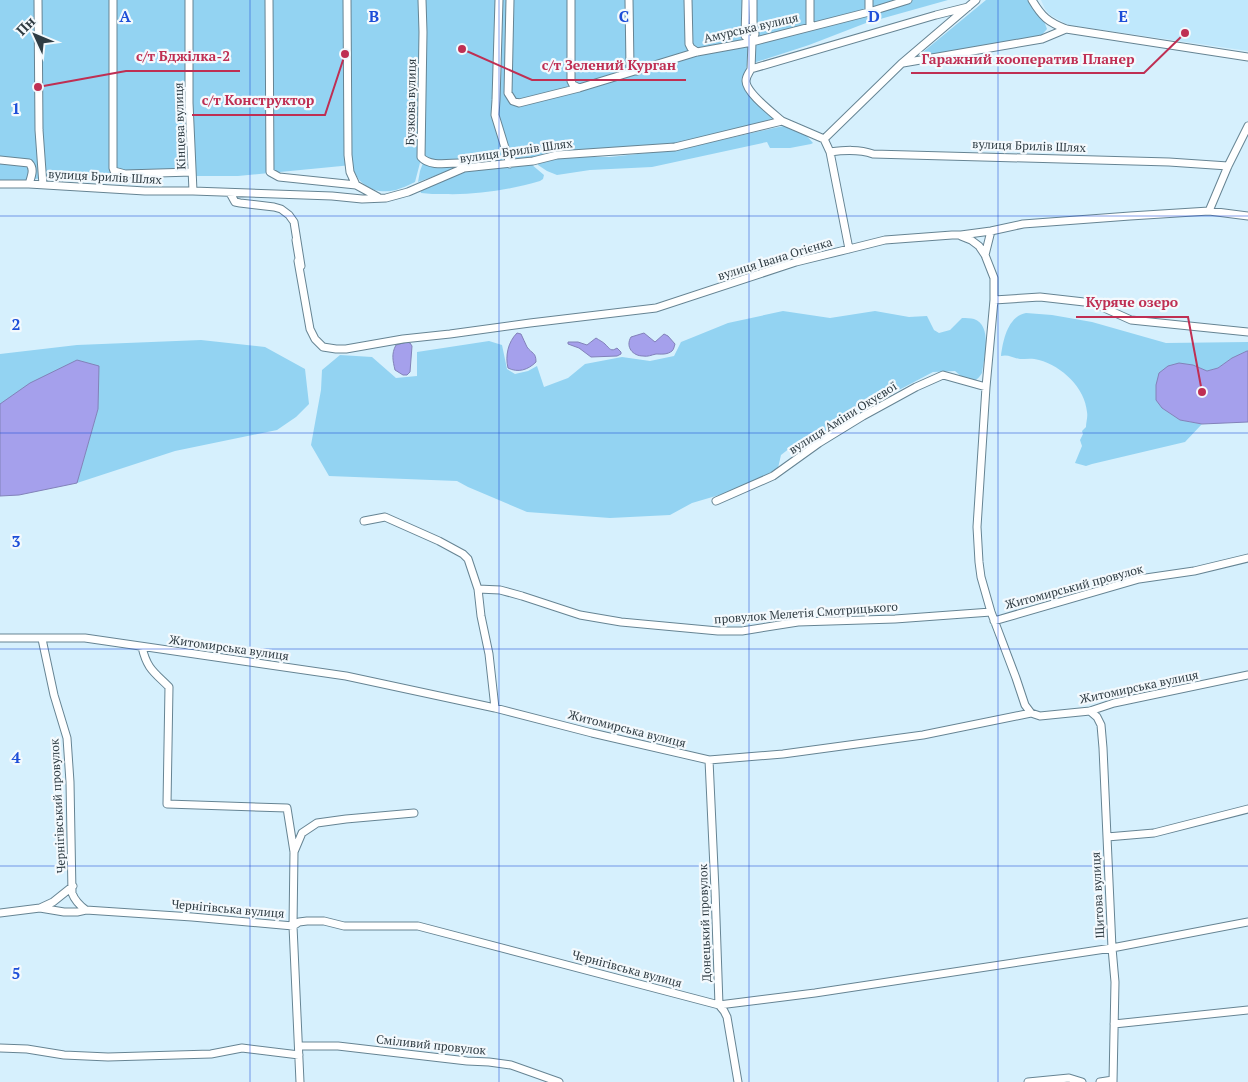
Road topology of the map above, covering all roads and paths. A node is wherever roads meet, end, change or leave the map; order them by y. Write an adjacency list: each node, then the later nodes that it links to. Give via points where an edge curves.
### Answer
1 (38, 0): 41 (street, via 39,130)
2 (113, 0): 38 (street, via 112,168 125,174)
3 (189, 0): 38 (street, Кінцева вулиця)
4 (269, 0): 42 (street, via 270,172 279,177)
5 (347, 0): 42 (street, via 348,155)
6 (422, 0): 37 (street, Бузкова вулиця, via 421,157 432,163 460,163)
7 (499, 0): 35 (street, via 495,115)
8 (510, 0): 29 (street, Амурська вулиця, via 508,93 513,101 519,103)
9 (572, 0): 29 (street, via 571,81 574,87)
10 (629, 0): 28 (street, via 630,67)
11 (688, 0): 24 (street, via 689,44)
12 (746, 0): 23 (street, via 746,36)
13 (753, 0): 23 (street, via 755,34)
14 (810, 0): 21 (street)
15 (869, 0): 20 (street)
16 (908, 0): 20 (street, Амурська вулиця)
17 (976, 0): 19 (street)
18 (1032, 0): 22 (street, via 1046,19)
19 (968, 7): 26 (street); 27 (street)
20 (869, 12): 21 (street, Амурська вулиця)
21 (810, 26): 23 (street, Амурська вулиця)
22 (1066, 29): 25 (street); 26 (street, via 1042,39)
23 (752, 42): 24 (street, Амурська вулиця); 27 (street)
24 (697, 52): 28 (street, Амурська вулиця)
25 (1248, 57)
26 (901, 64): 32 (street)
27 (751, 69): 30 (street, via 746,78 748,87)
28 (637, 70): 29 (street, Амурська вулиця)
29 (579, 88)
30 (782, 121): 32 (street); 35 (street, вулиця Брилів Шлях, via 675,148 558,155)
31 (1248, 126): 36 (street)
32 (824, 139): 33 (street)
33 (830, 152): 36 (street, вулиця Брилів Шлях); 50 (street)
34 (0, 160): 40 (street, via 29,163 33,170)
35 (510, 164): 37 (street, вулиця Брилів Шлях)
36 (1228, 166): 46 (street)
37 (464, 168): 45 (street, вулиця Брилів Шлях, via 408,192)
38 (192, 172): 43 (street, Кінцева вулиця)
39 (0, 184): 40 (street, вулиця Брилів Шлях)
40 (29, 184): 41 (street, вулиця Брилів Шлях)
41 (43, 185): 43 (street, вулиця Брилів Шлях)
42 (356, 185): 45 (street)
43 (193, 191): 44 (street, вулиця Брилів Шлях)
44 (230, 193): 45 (street, вулиця Брилів Шлях); 54 (street, via 235,202 274,207 292,218)
45 (378, 197)
46 (1209, 211): 47 (street, вулиця Івана Огієнка); 48 (street, вулиця Івана Огієнка, via 1023,224)
47 (1248, 216)
48 (991, 231): 49 (street, вулиця Івана Огієнка); 51 (street)
49 (960, 235): 50 (street, вулиця Івана Огієнка, via 885,240); 51 (street, via 979,246)
50 (849, 249): 54 (street, вулиця Івана Огієнка, via 796,262 656,308 346,349 323,347)
51 (985, 255): 52 (street, via 994,278)
52 (994, 300): 53 (street, via 1040,297 1093,303 1131,320); 55 (street)
53 (1248, 332)
54 (314, 337): 54 (street, via 304,289 298,261 310,327); 54 (street, via 297,248 296,240 297,250)
55 (986, 387): 56 (street, вулиця Аміни Окуєвої, via 943,374 863,416 773,476); 60 (street, via 977,527 980,569)
56 (716, 501)
57 (364, 521): 59 (street, via 385,517 463,554 468,559)
58 (1248, 558): 61 (street, Житомирський провулок, via 1139,580)
59 (478, 588): 60 (street, провулок Мелетія Смотрицького, via 500,590 580,615 718,631 742,631 798,622); 66 (street)
60 (991, 612): 61 (street)
61 (994, 620): 68 (street, via 1025,705)
62 (0, 638): 63 (street, Житомирська вулиця)
63 (42, 639): 64 (street, Житомирська вулиця, via 85,638); 76 (street, Чернігівський провулок, via 67,738)
64 (142, 647): 66 (street, Житомирська вулиця, via 346,676); 72 (street, via 145,661 170,687 167,804 287,808)
65 (1248, 675): 67 (street, Житомирська вулиця)
66 (495, 708): 69 (street, Житомирська вулиця)
67 (1090, 711): 68 (street, Житомирська вулиця, via 1040,716); 74 (street, Щитова вулиця, via 1101,725)
68 (1031, 713): 69 (street, Житомирська вулиця, via 923,735 784,754)
69 (709, 760): 83 (street, Донецький провулок)
70 (1248, 810): 74 (street, via 1154,832)
71 (414, 813): 73 (street, via 317,823)
72 (290, 828): 73 (street); 75 (street)
73 (302, 833): 75 (street)
74 (1107, 837): 82 (street, Щитова вулиця)
75 (294, 852): 81 (street)
76 (73, 886): 77 (street); 78 (street, Чернігівський провулок, via 74,900)
77 (40, 908): 78 (street, Чернігівська вулиця, via 64,912); 79 (street, Чернігівська вулиця)
78 (86, 910): 81 (street, Чернігівська вулиця)
79 (0, 913)
80 (1248, 922): 82 (street, Чернігівська вулиця)
81 (293, 926): 83 (street, Чернігівська вулиця, via 307,921 324,921 344,926 418,926); 86 (street)
82 (1112, 948): 83 (street, Чернігівська вулиця); 85 (street, Щитова вулиця)
83 (719, 1005): 92 (street, Донецький провулок, via 727,1017)
84 (1248, 1010): 85 (street)
85 (1114, 1024): 89 (street, Щитова вулиця)
86 (299, 1046): 88 (street); 91 (street, Сміливий провулок, via 338,1046 511,1065)
87 (0, 1048): 88 (street, via 108,1057 210,1054 242,1048)
88 (299, 1055): 90 (street)
89 (1113, 1081): 95 (street)
90 (300, 1082)
91 (559, 1082)
92 (738, 1082)
93 (1028, 1082): 94 (street, via 1069,1078)
94 (1082, 1082)
95 (1100, 1082)

